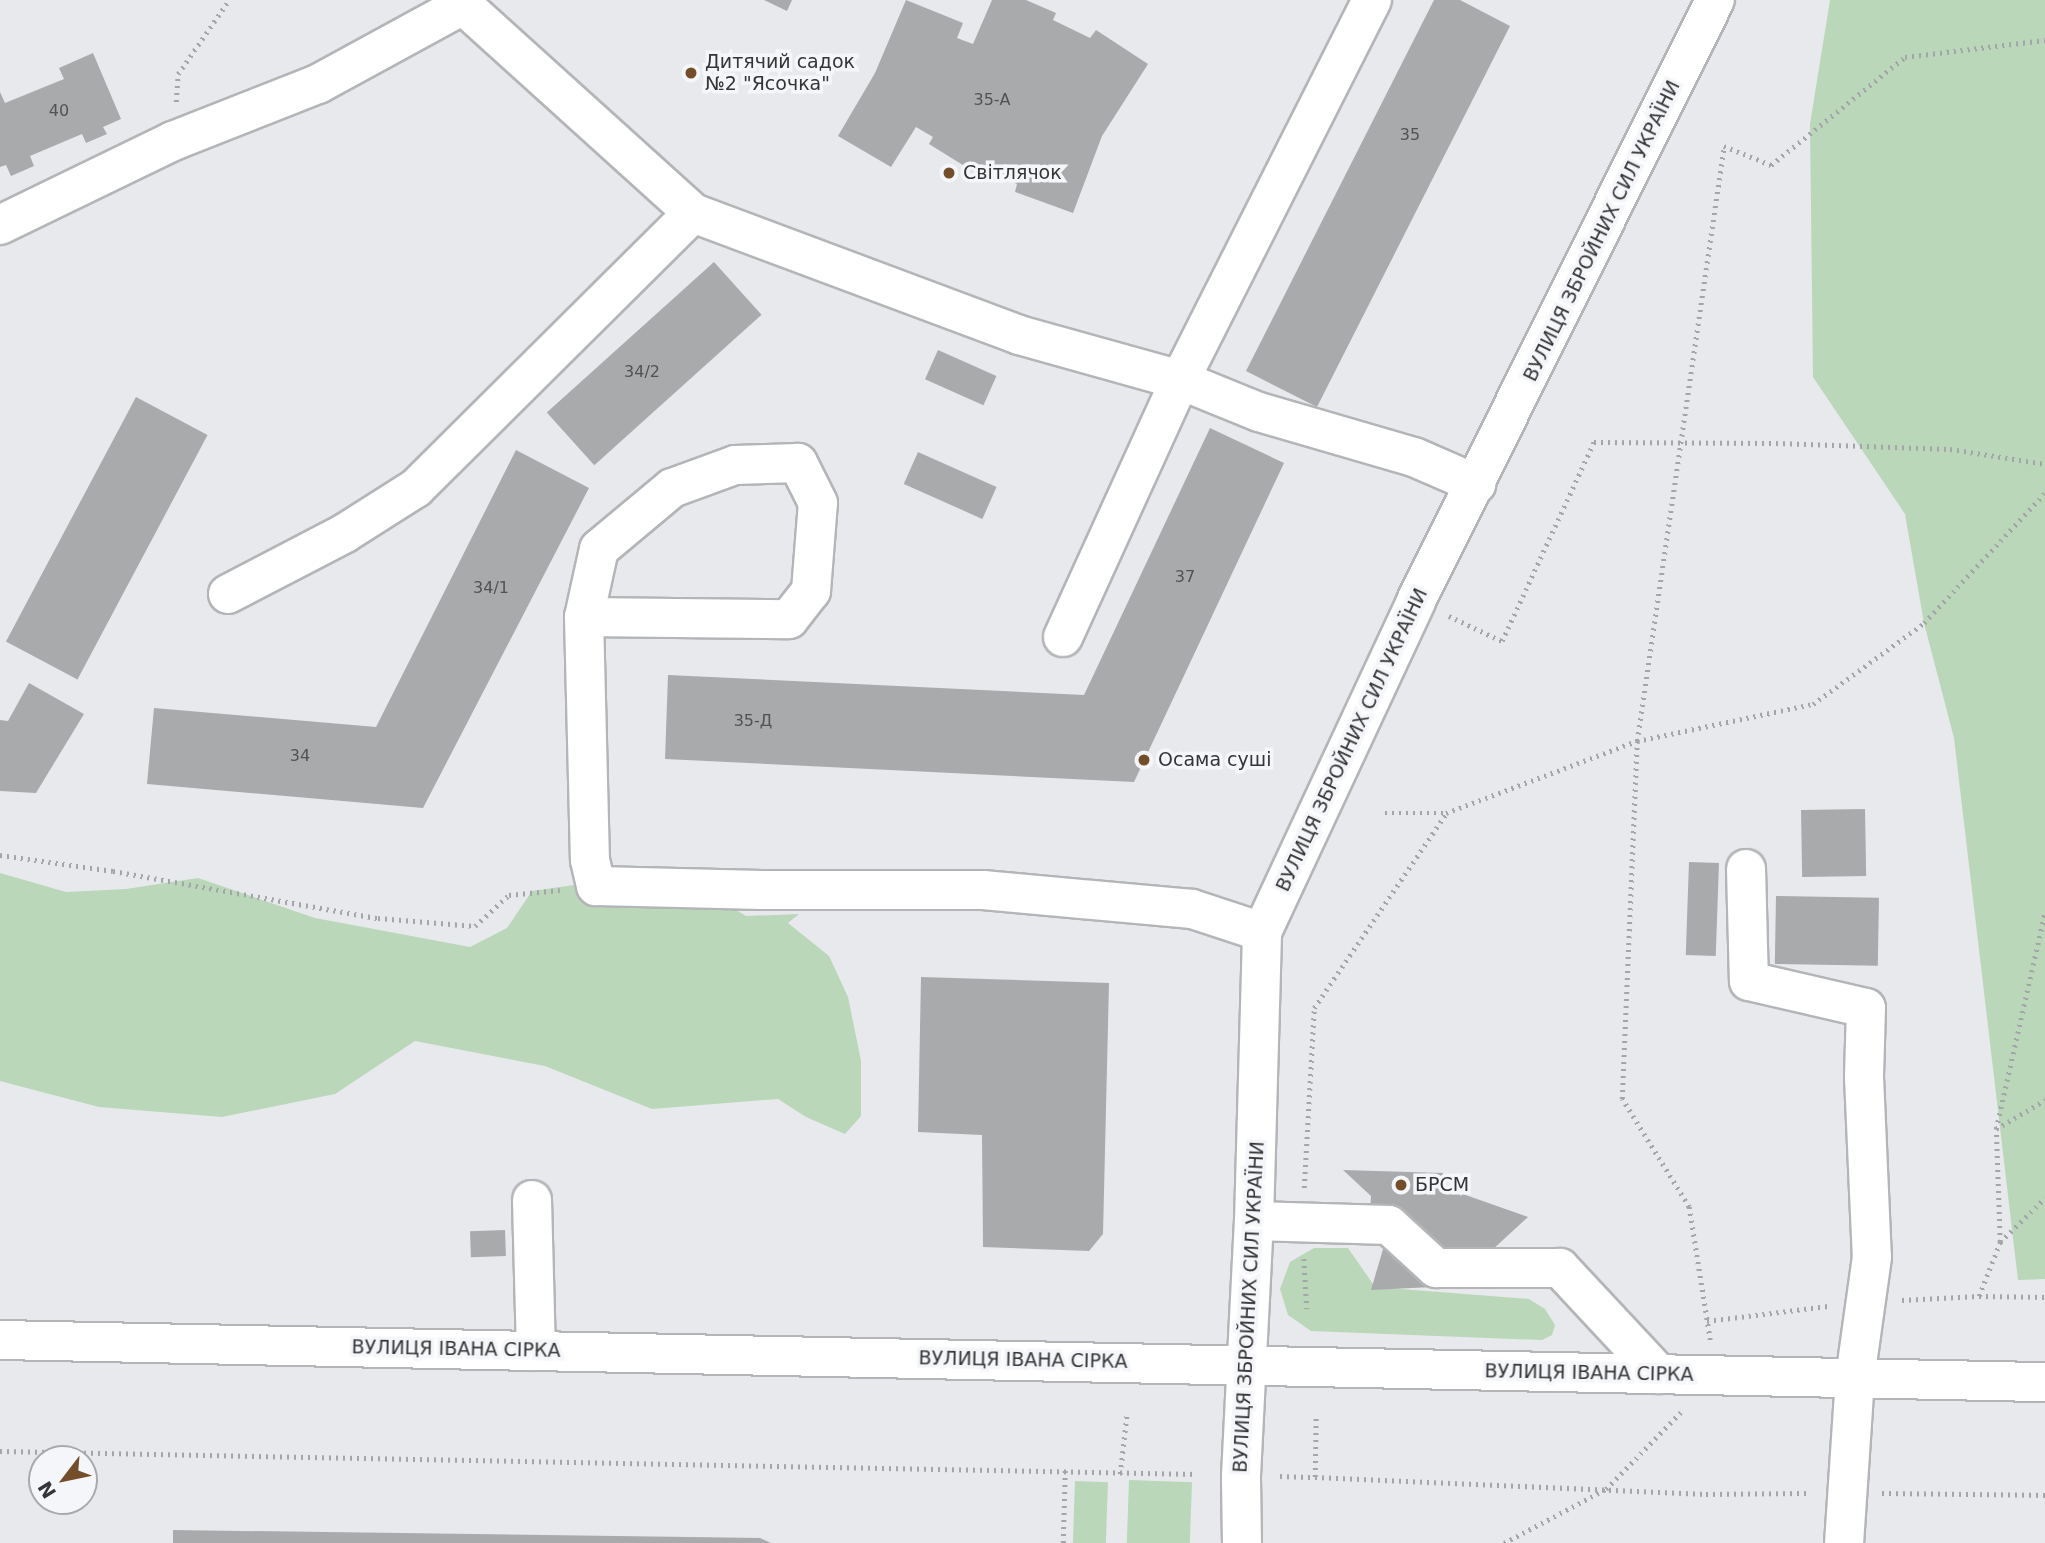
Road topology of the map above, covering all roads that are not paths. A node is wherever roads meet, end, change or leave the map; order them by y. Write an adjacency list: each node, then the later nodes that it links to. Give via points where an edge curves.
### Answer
1 (1371, 0): 6 (street)
2 (1715, 0): 7 (street, ВУЛИЦЯ ЗБРОЙНИХ СИЛ УКРАЇНИ)
3 (462, 3): 4 (street); 5 (street, via 318,84 173,141)
4 (693, 213): 6 (street, via 1019,335); 8 (street, via 416,488 345,533)
5 (0, 225)
6 (1180, 380): 7 (street, via 1259,412 1414,457); 10 (street)
7 (1476, 484): 12 (street, ВУЛИЦЯ ЗБРОЙНИХ СИЛ УКРАЇНИ, via 1416,601)
8 (228, 594)
9 (584, 617): 9 (street, via 599,549 672,488 735,465 798,463 818,503 811,591 789,619); 12 (street, via 590,860 596,886 983,890 1192,909)
10 (1063, 637)
11 (1746, 869): 19 (street, via 1749,981 1866,1008 1864,1077 1872,1257)
12 (1262, 932): 14 (street, ВУЛИЦЯ ЗБРОЙНИХ СИЛ УКРАЇНИ)
13 (532, 1200): 16 (street)
14 (1254, 1221): 17 (street, ВУЛИЦЯ ЗБРОЙНИХ СИЛ УКРАЇНИ); 18 (street, via 1389,1225 1436,1268 1560,1268)
15 (0, 1339): 16 (street, ВУЛИЦЯ ІВАНА СІРКА)
16 (536, 1351): 17 (street, ВУЛИЦЯ ІВАНА СІРКА)
17 (1246, 1366): 18 (street, ВУЛИЦЯ ІВАНА СІРКА); 21 (street, ВУЛИЦЯ ЗБРОЙНИХ СИЛ УКРАЇНИ)
18 (1659, 1374): 19 (street, ВУЛИЦЯ ІВАНА СІРКА)
19 (1855, 1378): 20 (street, ВУЛИЦЯ ІВАНА СІРКА); 22 (street)
20 (2045, 1382)
21 (1242, 1543)
22 (1844, 1543)

